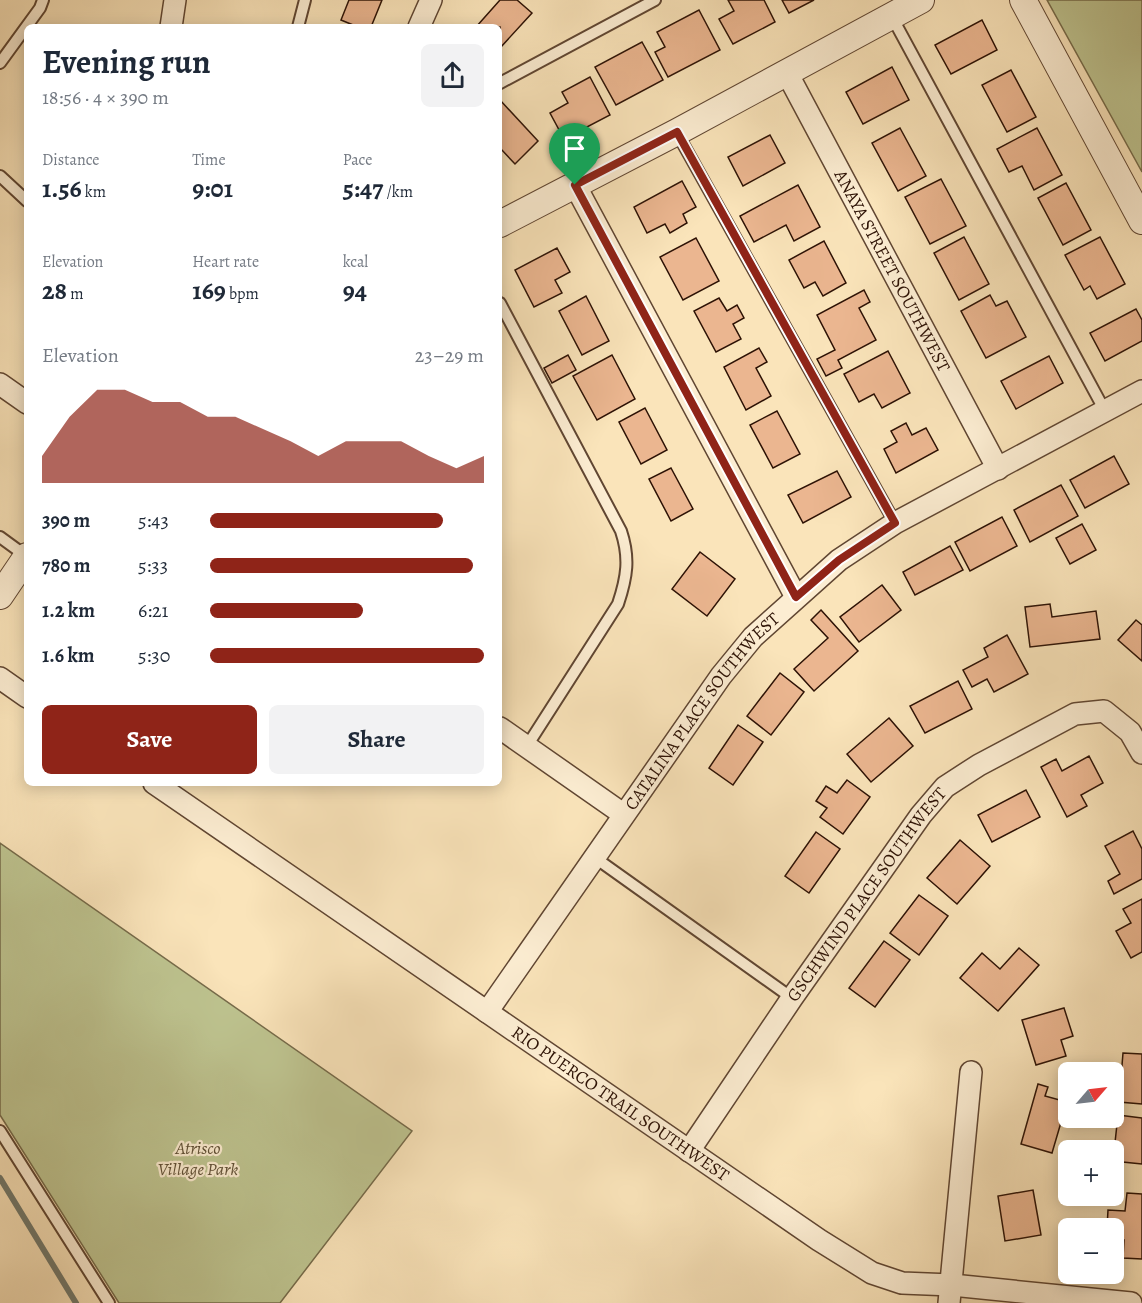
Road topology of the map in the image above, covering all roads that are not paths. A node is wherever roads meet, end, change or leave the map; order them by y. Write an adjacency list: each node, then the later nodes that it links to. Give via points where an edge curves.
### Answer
1 (43, 0): 9 (lane)
2 (175, 0): 10 (street)
3 (305, 0): 11 (lane)
4 (431, 0): 12 (street)
5 (655, 0): 16 (lane)
6 (921, 0): 8 (street)
7 (1023, 0): 21 (street)
8 (892, 16): 15 (street); 27 (lane)
9 (28, 24)
10 (171, 24)
11 (299, 24)
12 (420, 24)
13 (24, 30): 14 (lane)
14 (0, 63)
15 (787, 73): 17 (street); 28 (street, ANAYA STREET SOUTHWEST)
16 (502, 82)
17 (677, 132): 19 (street); 29 (lane)
18 (0, 176): 20 (lane)
19 (575, 185): 22 (street); 34 (street)
20 (24, 198)
21 (1142, 221)
22 (502, 223)
23 (502, 307): 38 (lane, via 621,531 628,553 627,579 618,604)
24 (0, 384): 26 (street)
25 (1142, 391): 27 (street, CATALINA PLACE SOUTHWEST)
26 (24, 401)
27 (1105, 411): 28 (street, CATALINA PLACE SOUTHWEST)
28 (998, 469): 29 (street, CATALINA PLACE SOUTHWEST)
29 (895, 523): 34 (street, CATALINA PLACE SOUTHWEST, via 839,560)
30 (0, 537): 31 (lane)
31 (24, 554)
32 (24, 560): 33 (street)
33 (0, 596)
34 (796, 597): 41 (street, CATALINA PLACE SOUTHWEST, via 753,637 721,676)
35 (0, 678): 36 (street)
36 (24, 695)
37 (502, 729): 38 (street)
38 (526, 746): 41 (street)
39 (1142, 753): 43 (street, GSCHWIND PLACE SOUTHWEST, via 1130,732 1104,711 1075,714 945,787)
40 (158, 786): 44 (street, RIO PUERCO TRAIL SOUTHWEST)
41 (623, 814): 42 (street, CATALINA PLACE SOUTHWEST)
42 (594, 857): 43 (lane); 44 (street, CATALINA PLACE SOUTHWEST)
43 (792, 998): 47 (street, GSCHWIND PLACE SOUTHWEST)
44 (487, 1012): 47 (street, RIO PUERCO TRAIL SOUTHWEST)
45 (971, 1072): 48 (street)
46 (0, 1131): 49 (lane)
47 (689, 1151): 48 (street, RIO PUERCO TRAIL SOUTHWEST, via 872,1273)
48 (950, 1294): 50 (street, RIO PUERCO TRAIL SOUTHWEST)
49 (109, 1303)
50 (1131, 1303)

